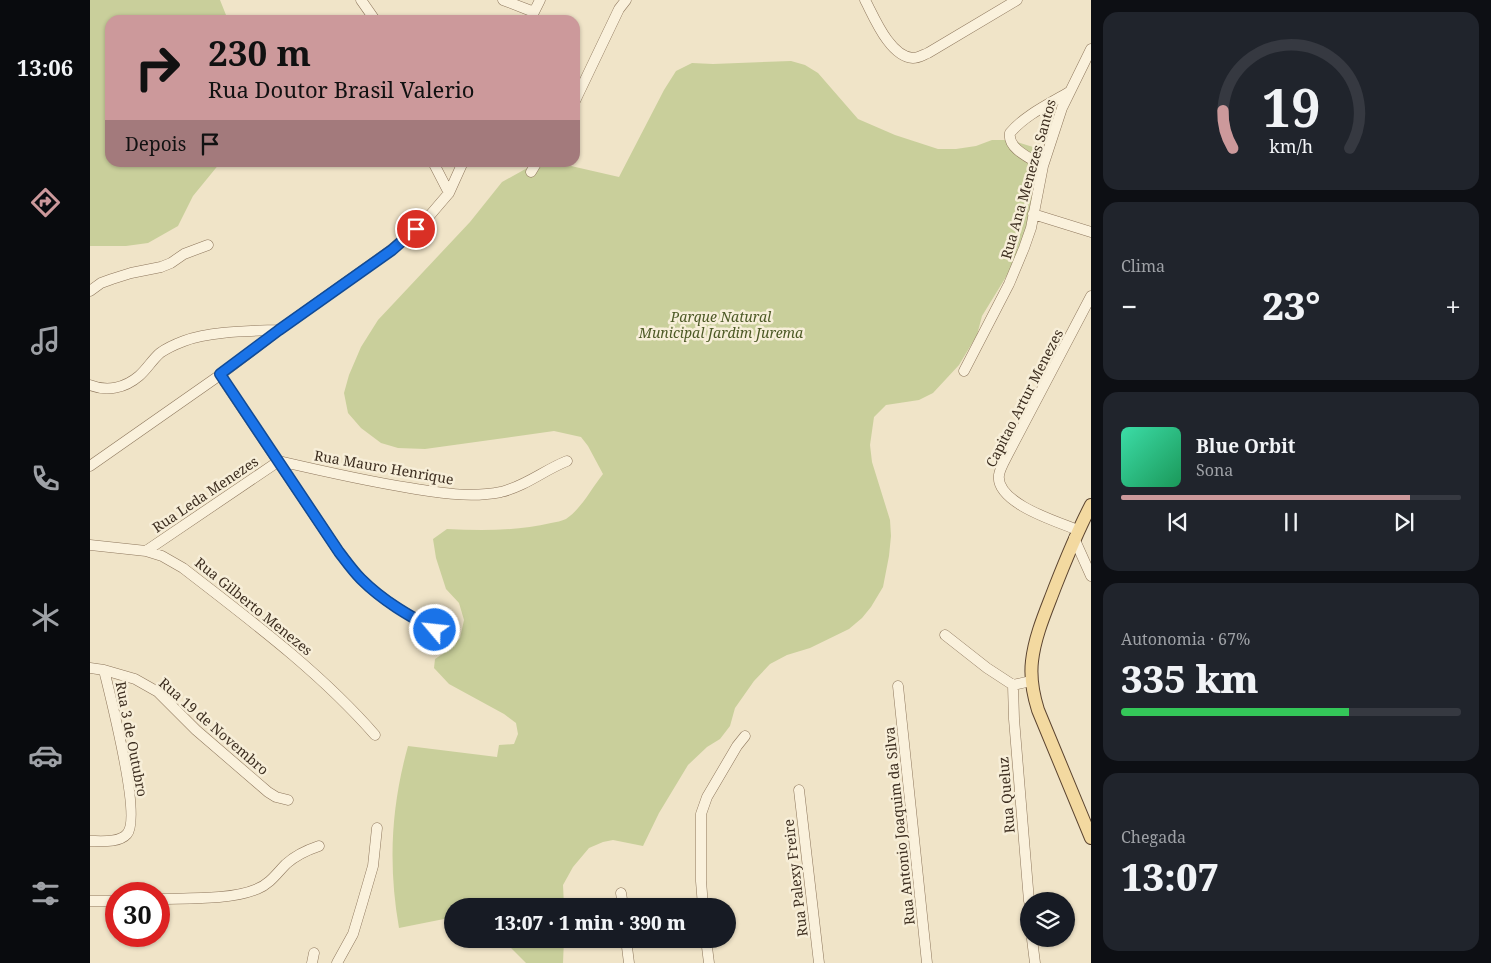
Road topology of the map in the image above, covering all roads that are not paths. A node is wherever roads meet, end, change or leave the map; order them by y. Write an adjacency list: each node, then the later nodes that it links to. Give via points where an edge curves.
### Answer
1 (361, 0): 7 (street)
2 (503, 0): 8 (street)
3 (540, 0): 9 (street)
4 (626, 0): 11 (street)
5 (865, 0): 6 (street, via 892,46 914,58)
6 (1017, 0)
7 (372, 15)
8 (530, 15)
9 (532, 15)
10 (1091, 49): 12 (street, Rua Ana Menezes Santos)
11 (580, 91)
12 (1069, 92): 13 (street, Rua Ana Menezes Santos); 13 (street, via 1034,113 1010,133 1013,146)
13 (1043, 166): 19 (street, Rua Ana Menezes Santos)
14 (436, 167): 18 (street)
15 (461, 167): 18 (street)
16 (534, 167): 17 (street)
17 (531, 172)
18 (449, 193): 24 (street, via 425,221 392,250)
19 (1033, 214): 20 (street); 25 (street, Rua Ana Menezes Santos, via 1024,248 1009,284)
20 (1091, 232)
21 (208, 245): 22 (street, via 161,267 101,283)
22 (90, 291)
23 (1091, 296): 32 (street, Capitao Artur Menezes, via 999,474 1004,492 1022,507)
24 (279, 330): 26 (street); 27 (street, via 184,340 160,353 126,385 112,389)
25 (964, 371)
26 (220, 374): 28 (street); 30 (street)
27 (90, 385)
28 (278, 461): 29 (street, Rua Mauro Henrique, via 375,483 460,495 502,491 525,484); 34 (street, Rua Leda Menezes); 36 (street, via 360,578 401,611)
29 (567, 461)
30 (90, 466)
31 (1091, 505): 32 (main road)
32 (1076, 534): 35 (street); 40 (main road, via 1035,643)
33 (90, 545): 34 (street, Rua Gilberto Menezes)
34 (146, 551): 43 (street, Rua Gilberto Menezes, via 183,568 290,653 351,707)
35 (1091, 576)
36 (435, 630)
37 (946, 635): 41 (street)
38 (90, 668): 39 (street, Rua 19 de Novembro)
39 (104, 670): 46 (street, Rua 19 de Novembro, via 135,679 158,692 196,730 268,792); 49 (street, Rua 3 de Outubro, via 123,750 131,819 128,833 120,839)
40 (1031, 681): 41 (street); 48 (main road, via 1038,710)
41 (1013, 685): 51 (street, Rua Queluz)
42 (898, 686): 65 (street, Rua Antonio Joaquim da Silva)
43 (375, 736)
44 (746, 736): 55 (street, via 706,797 701,814)
45 (799, 790): 64 (street, Rua Palexy Freire)
46 (288, 800)
47 (377, 828): 61 (street, via 373,866 362,904 353,934)
48 (1091, 838)
49 (90, 841)
50 (319, 846): 53 (street, via 296,856 258,889 236,895)
51 (1028, 892)
52 (621, 893): 54 (street)
53 (170, 898)
54 (622, 898)
55 (702, 898)
56 (90, 901): 57 (street)
57 (105, 901)
58 (1033, 947): 66 (street)
59 (627, 948): 62 (street)
60 (707, 948): 63 (street)
61 (337, 963)
62 (629, 963)
63 (708, 963)
64 (819, 963)
65 (927, 963)
66 (1035, 963)

